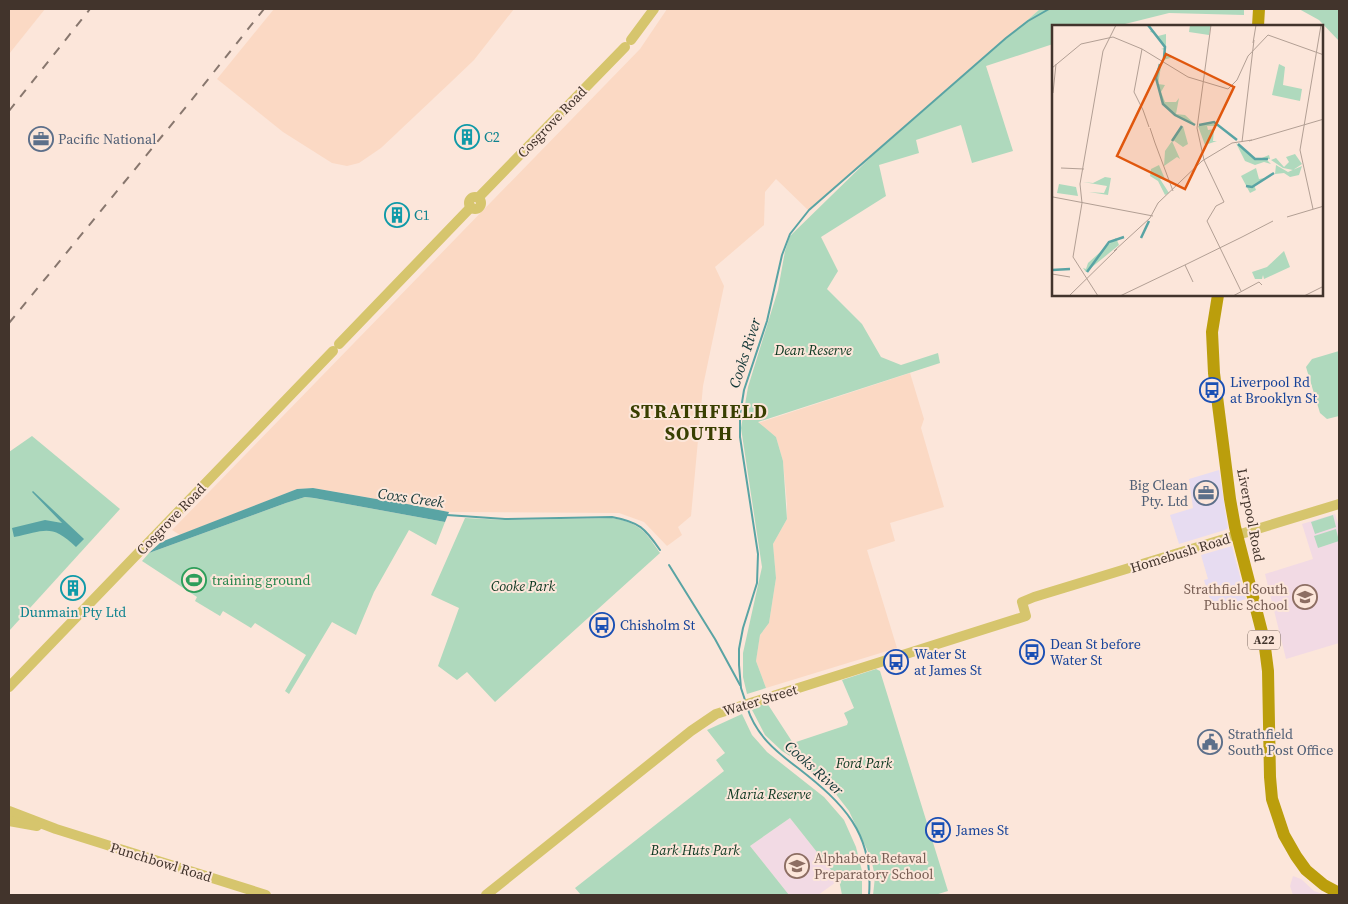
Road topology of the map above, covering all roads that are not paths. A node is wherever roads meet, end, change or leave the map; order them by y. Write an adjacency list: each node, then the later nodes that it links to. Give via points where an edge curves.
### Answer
1 (654, 9): 11 (main road, Cosgrove Road, via 628,43 478,198 480,207 470,207)
2 (1252, 9): 4 (highway)
3 (1259, 9): 5 (highway)
4 (1251, 25)
5 (1258, 25)
6 (1218, 296): 9 (highway, Liverpool Road / A22, via 1212,332 1213,358 1230,499)
7 (1224, 296): 9 (highway, Liverpool Road / A22, via 1220,338 1223,387)
8 (1339, 504): 9 (main road, Homebush Road)
9 (1241, 534): 10 (main road, Homebush Road, via 1022,602); 15 (highway, Liverpool Road / A22, via 1269,630 1276,667 1280,798 1292,833 1304,855); 16 (highway, Liverpool Road / A22, via 1268,671 1272,799 1284,835 1296,856 1306,870)
10 (1026, 616): 18 (main road, Water Street, via 712,716)
11 (9, 687)
12 (9, 811): 14 (main road, Punchbowl Road)
13 (9, 820): 14 (main road, Punchbowl Road)
14 (56, 829): 17 (main road, Punchbowl Road)
15 (1339, 884)
16 (1339, 893)
17 (266, 895)
18 (486, 895)

